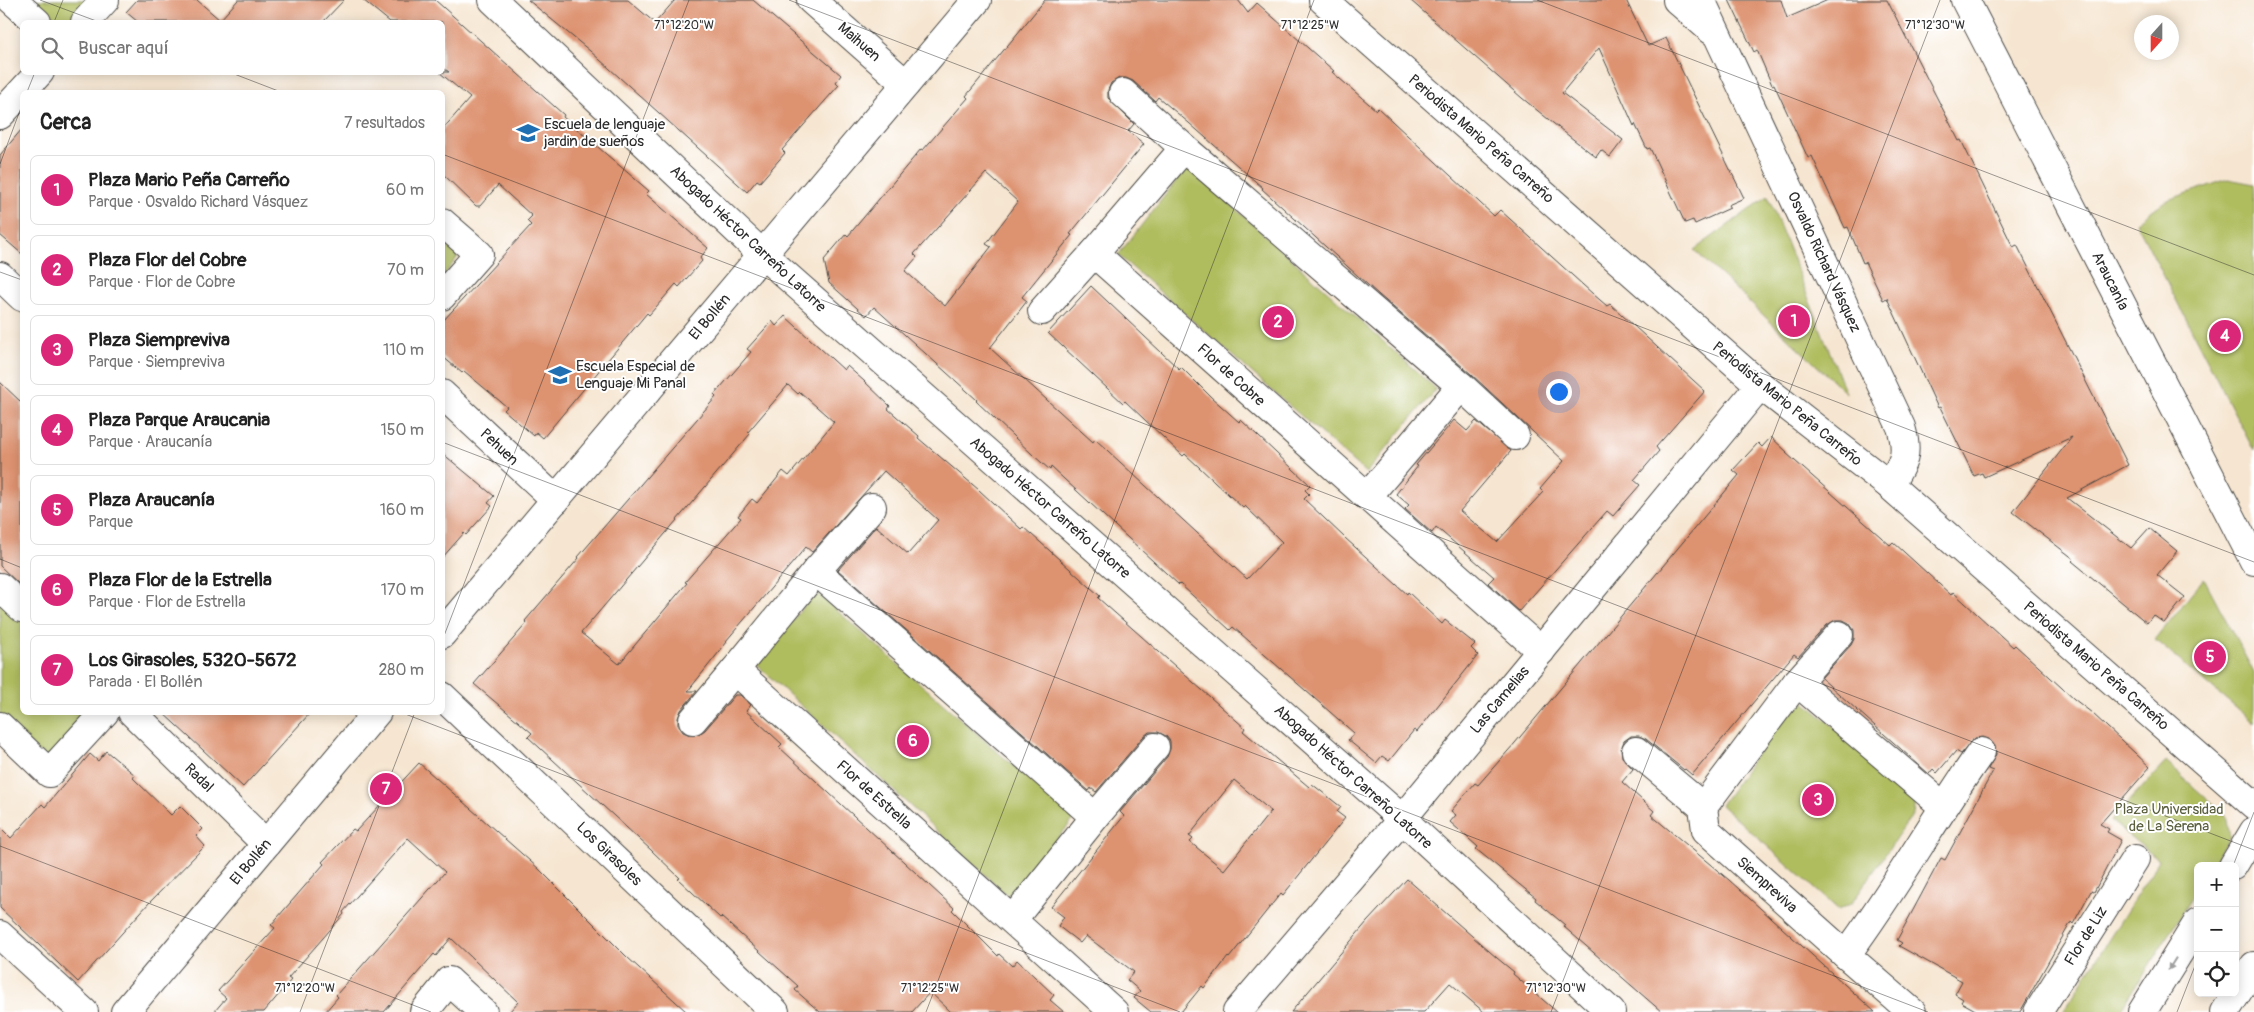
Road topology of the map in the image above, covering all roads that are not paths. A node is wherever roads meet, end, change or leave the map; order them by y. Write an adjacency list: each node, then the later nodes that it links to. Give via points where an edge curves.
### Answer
1 (12, 0): 10 (street)
2 (105, 0): 11 (street)
3 (493, 0): 22 (street, Abogado Héctor Carreño Latorre)
4 (811, 0): 14 (street, Maihuen)
5 (977, 0): 14 (street, El Bollén)
6 (1323, 0): 27 (street, Periodista Mario Peña Carreño)
7 (1677, 0): 12 (street, Osvaldo Richard Vásquez)
8 (1701, 0): 12 (street, Osvaldo Richard Vásquez)
9 (1965, 0): 35 (street, Araucanía)
10 (35, 20)
11 (87, 20)
12 (1721, 40): 31 (street, Osvaldo Richard Vásquez, via 1901,427 1903,465)
13 (37, 75): 15 (street)
14 (906, 84): 22 (street, El Bollén)
15 (23, 90)
16 (1123, 93): 19 (street)
17 (20, 94): 18 (street)
18 (0, 115)
19 (1184, 148): 21 (street); 28 (street)
20 (445, 225): 24 (street, via 479,254)
21 (1094, 253): 26 (street); 32 (street, Flor de Cobre)
22 (762, 254): 33 (street, El Bollén); 57 (street, Abogado Héctor Carreño Latorre)
23 (0, 276): 25 (street)
24 (445, 293)
25 (20, 295)
26 (1042, 311)
27 (1760, 385): 31 (street, Periodista Mario Peña Carreño); 41 (street, Las Camelias)
28 (1461, 386): 30 (street); 32 (street)
29 (445, 397): 33 (street, Pehuen)
30 (1515, 436)
31 (1889, 485): 53 (street, Periodista Mario Peña Carreño)
32 (1368, 496): 41 (street, Flor de Cobre)
33 (556, 500): 39 (street, El Bollén)
34 (872, 507): 36 (street)
35 (2254, 561)
36 (816, 571): 42 (street); 56 (street)
37 (0, 586): 38 (street)
38 (20, 606)
39 (445, 630)
40 (1839, 635): 43 (street)
41 (1541, 651): 57 (street, Las Camelias)
42 (735, 670): 48 (street); 62 (street, Flor de Estrella)
43 (1797, 682): 54 (street); 55 (street)
44 (445, 699): 71 (street, Los Girasoles)
45 (102, 715): 49 (street, via 49,773)
46 (135, 715): 59 (street, Radal)
47 (374, 715): 59 (street, El Bollén)
48 (693, 720)
49 (0, 726)
50 (1155, 747): 56 (street)
51 (1636, 750): 55 (street)
52 (1981, 752): 54 (street)
53 (2254, 805)
54 (1943, 806): 65 (street)
55 (1703, 807): 65 (street, Siempreviva, via 1706,830)
56 (1095, 818): 62 (street)
57 (1402, 820): 73 (street, Las Camelias); 74 (street, Abogado Héctor Carreño Latorre)
58 (2254, 831): 61 (street)
59 (266, 844): 68 (street, El Bollén)
60 (2135, 859): 76 (street, Flor de Liz)
61 (2235, 862)
62 (1012, 919): 72 (street, Flor de Estrella)
63 (2194, 928): 77 (street, one-way to 77)
64 (0, 935): 67 (street)
65 (1846, 955): 75 (street, Siempreviva)
66 (2254, 966): 78 (street)
67 (84, 1012)
68 (125, 1012)
69 (424, 1012): 70 (street, via 449,981)
70 (483, 1012)
71 (775, 1012)
72 (1114, 1012)
73 (1237, 1012)
74 (1611, 1012)
75 (1912, 1012)
76 (2038, 1012)
77 (2142, 1012)
78 (2225, 1012)

